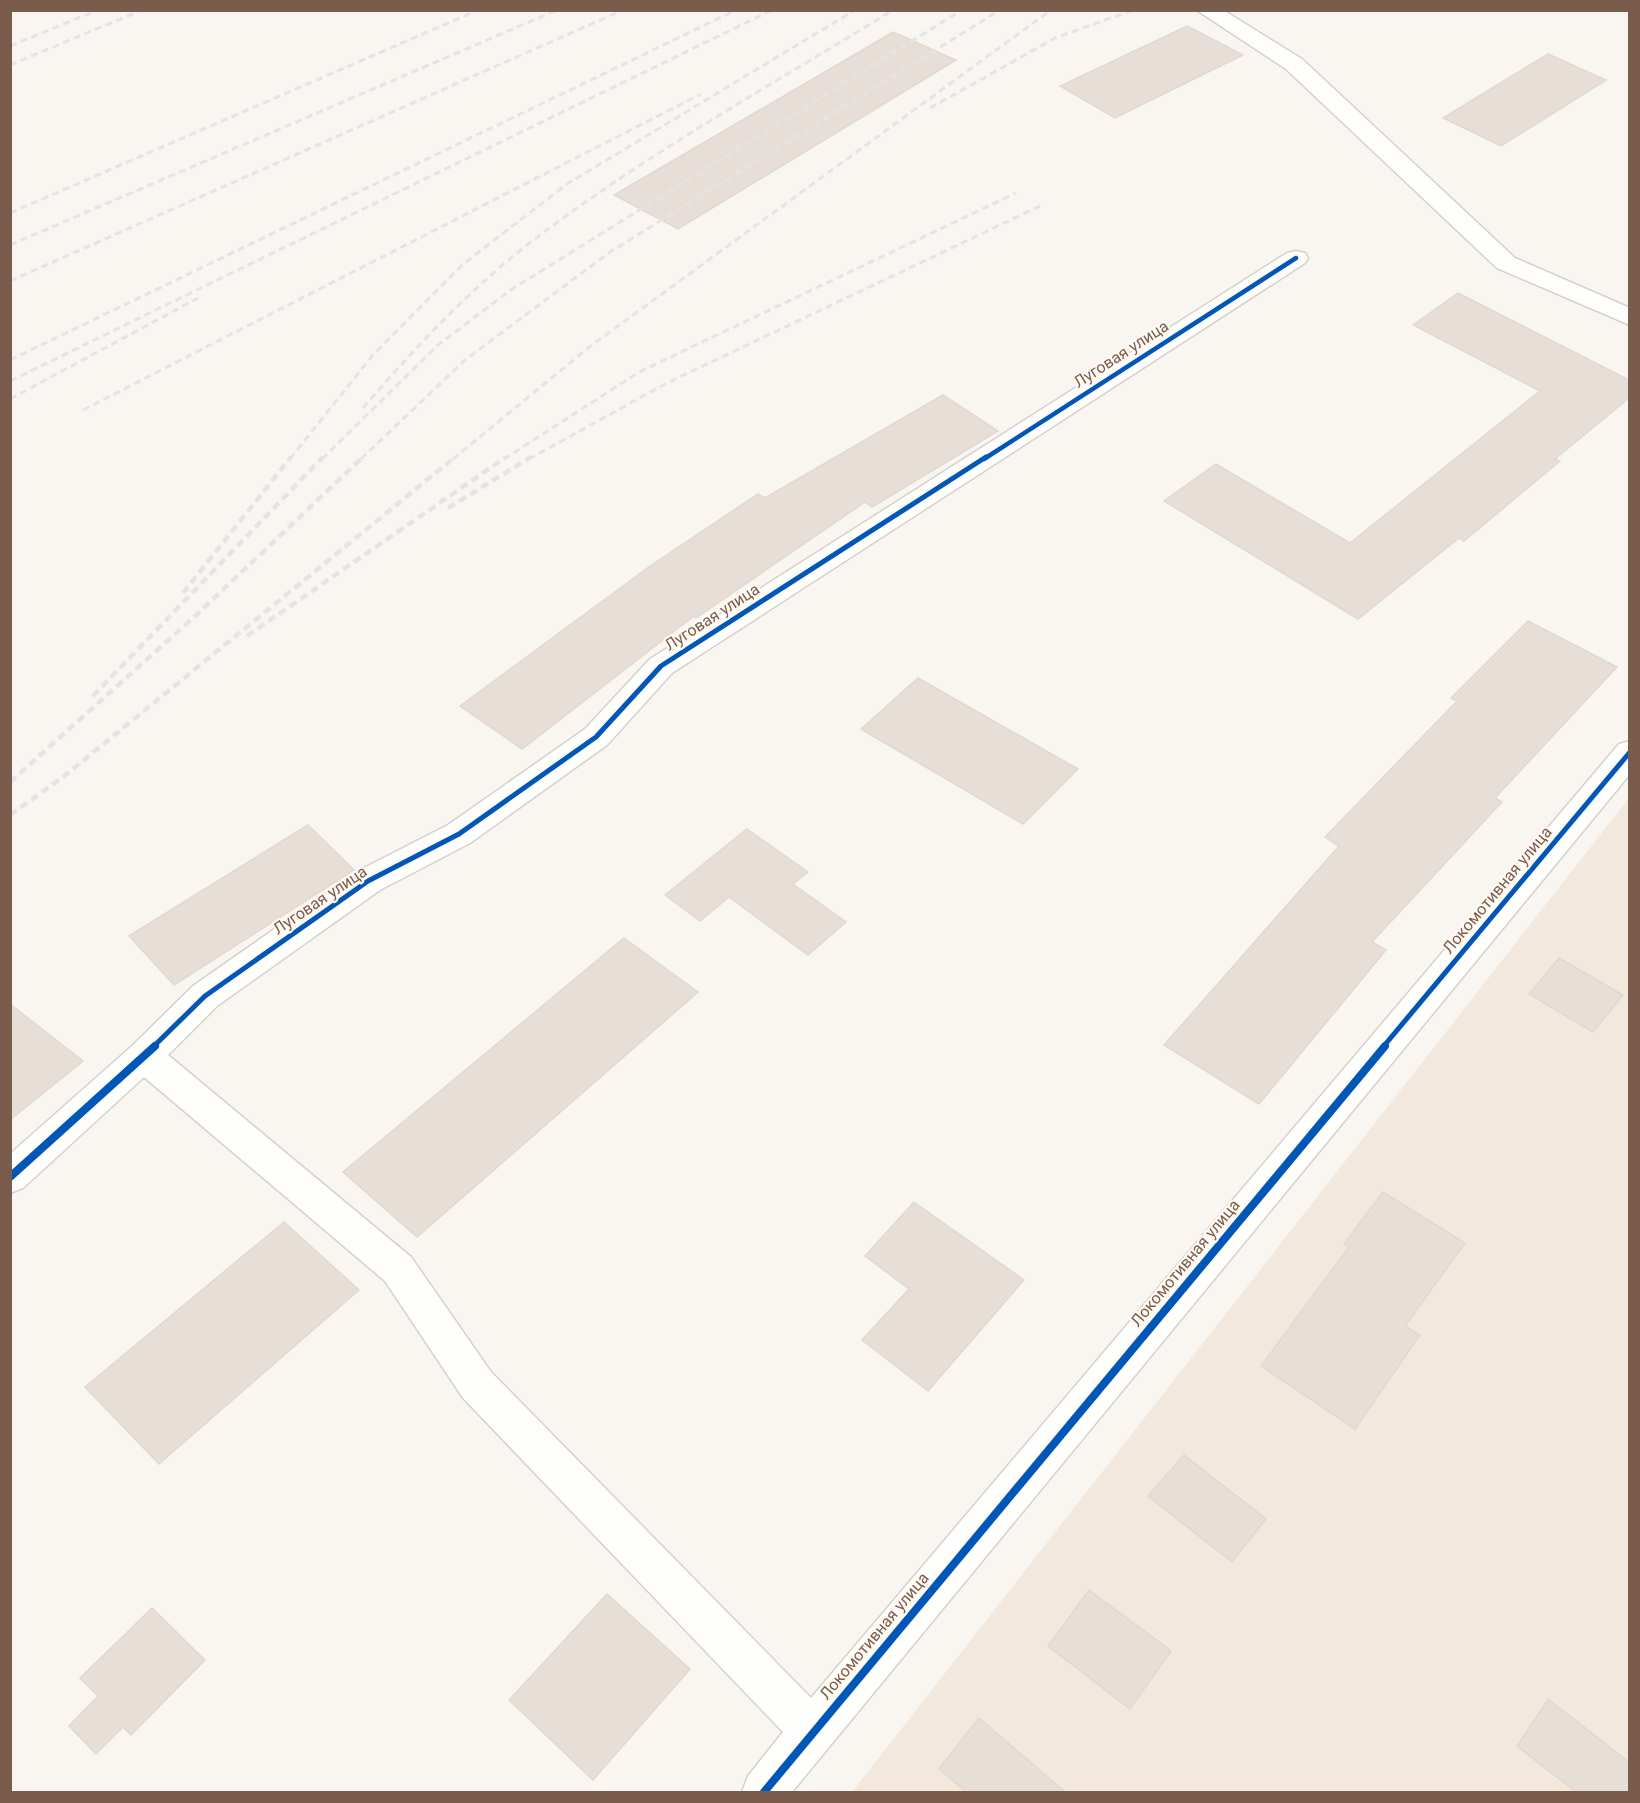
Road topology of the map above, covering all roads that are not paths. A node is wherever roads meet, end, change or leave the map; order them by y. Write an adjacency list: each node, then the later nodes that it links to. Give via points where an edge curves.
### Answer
1 (1209, 11): 3 (street, via 1294,64 1506,262)
2 (1296, 258): 5 (street, Луговая улица, via 661,666 596,736 459,834 368,881 205,996)
3 (1629, 318)
4 (1629, 753): 7 (street, Локомотивная улица)
5 (144, 1056): 6 (street, Луговая улица); 7 (street, via 398,1269 477,1385)
6 (10, 1177)
7 (812, 1731): 8 (street, Локомотивная улица)
8 (764, 1792)

